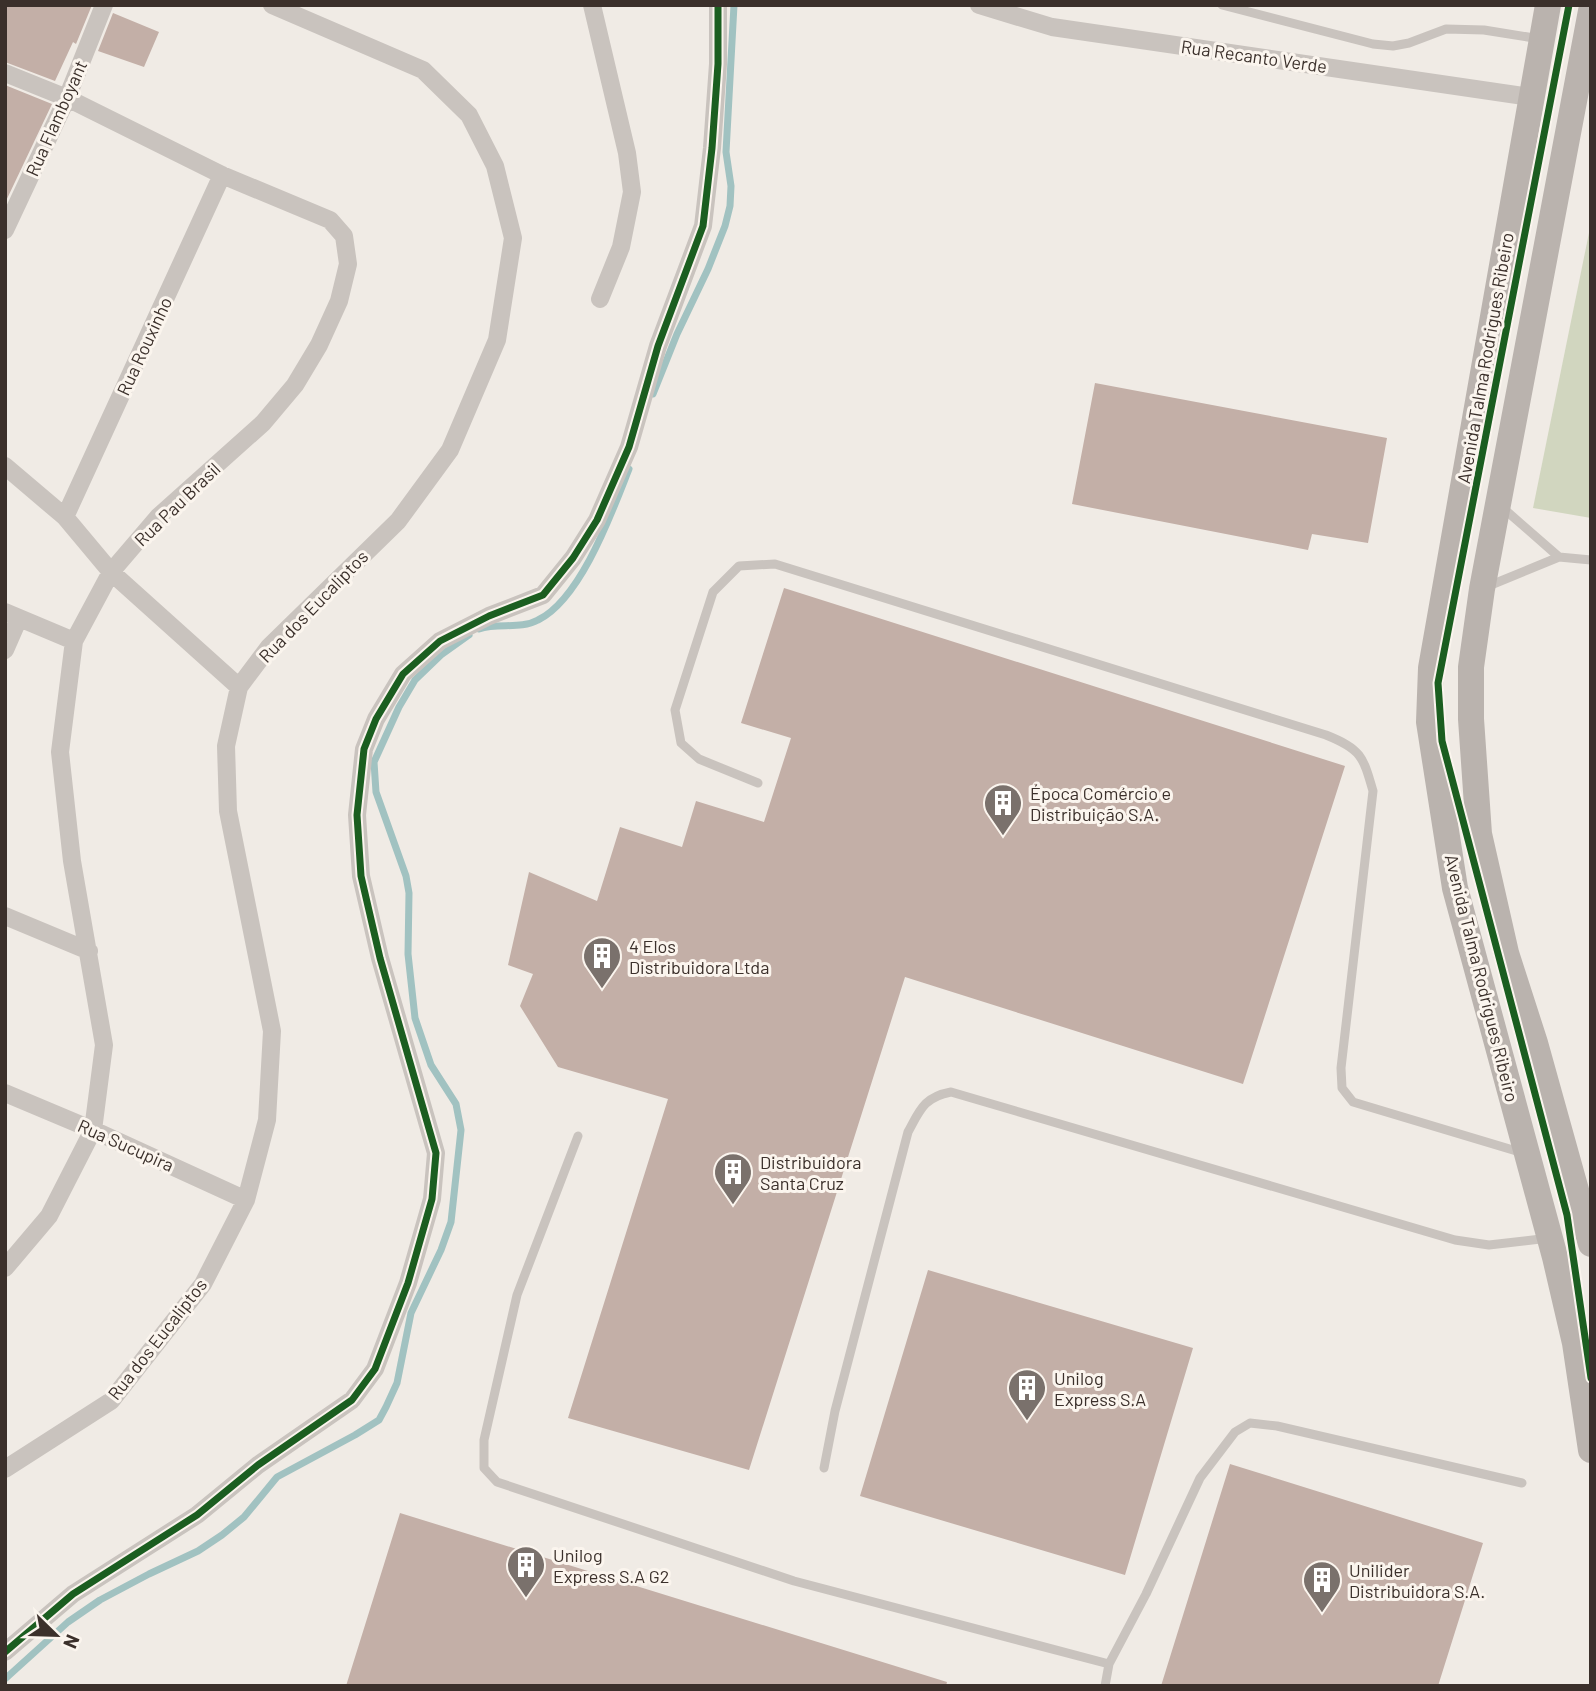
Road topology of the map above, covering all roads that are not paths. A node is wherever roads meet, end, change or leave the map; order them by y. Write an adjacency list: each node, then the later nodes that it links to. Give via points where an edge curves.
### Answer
1 (104, 5): 12 (street, Rua Flamboyant)
2 (272, 5): 26 (street, Rua dos Eucaliptos, via 423,70 469,115 495,166 513,238 497,340 450,450 398,521 269,647)
3 (592, 5): 15 (street, via 632,192 621,247)
4 (718, 5): 42 (street, via 718,65 703,226 658,346 629,447 597,520 542,595 440,641 403,674 364,749 357,814 361,876 436,1153 432,1199 408,1283 379,1358 352,1400 258,1465 197,1515 74,1594)
5 (979, 5): 11 (street, Rua Recanto Verde, via 1052,27)
6 (1222, 5): 9 (lane, via 1373,44 1409,43 1446,29)
7 (1548, 5): 9 (main road, Avenida Talma Rodrigues Ribeiro)
8 (1591, 11): 17 (main road, Avenida Talma Rodrigues Ribeiro)
9 (1542, 40): 11 (main road, Avenida Talma Rodrigues Ribeiro)
10 (5, 73): 12 (street, Rua Pau Brasil)
11 (1530, 97): 33 (main road, Avenida Talma Rodrigues Ribeiro, via 1431,668 1429,722 1455,888)
12 (67, 98): 13 (street, Rua Pau Brasil); 14 (street, Rua Flamboyant)
13 (222, 175): 18 (street, Rua Rouxinho); 21 (street, Rua Pau Brasil, via 330,220 344,236 348,264 339,301 319,345 263,423 158,517)
14 (5, 230)
15 (600, 299)
16 (5, 466): 18 (street)
17 (1497, 503): 19 (lane); 22 (main road, Avenida Talma Rodrigues Ribeiro)
18 (65, 517): 21 (street)
19 (1559, 557): 20 (lane); 22 (lane)
20 (1591, 560)
21 (111, 572): 24 (street, Rua Pau Brasil); 26 (street)
22 (1482, 589): 36 (main road, Avenida Talma Rodrigues Ribeiro, via 1471,667 1479,834 1506,953)
23 (12, 615): 24 (street); 25 (street)
24 (74, 642): 29 (street, Rua Pau Brasil, via 60,752 72,860)
25 (5, 650)
26 (239, 687): 34 (street, Rua dos Eucaliptos, via 226,746 228,811 272,1031 267,1120)
27 (758, 783): 33 (lane, via 699,760 681,743 675,710 713,592 738,566 775,564 1346,743 1365,761 1373,791 1342,1088 1353,1102)
28 (5, 916): 29 (street)
29 (89, 951): 31 (street, Rua Pau Brasil, via 104,1045)
30 (5, 1093): 31 (street, Rua Sucupira)
31 (93, 1130): 34 (street, Rua Sucupira); 37 (street, Rua Pau Brasil, via 49,1216)
32 (578, 1136): 43 (lane, via 517,1295 484,1440 484,1468 497,1482 794,1581)
33 (1528, 1154): 35 (main road, Avenida Talma Rodrigues Ribeiro)
34 (246, 1200): 40 (street, Rua dos Eucaliptos, via 203,1284 111,1401)
35 (1550, 1237): 38 (main road, Avenida Talma Rodrigues Ribeiro, via 1575,1343); 39 (lane, via 1489,1245 1455,1240 951,1092 938,1094 923,1104 908,1132)
36 (1591, 1244)
37 (5, 1268)
38 (1591, 1450)
39 (824, 1468)
40 (5, 1469)
41 (1522, 1483): 43 (lane, via 1250,1423 1235,1432 1200,1478)
42 (5, 1652)
43 (1109, 1664): 44 (lane)
44 (1105, 1686)

